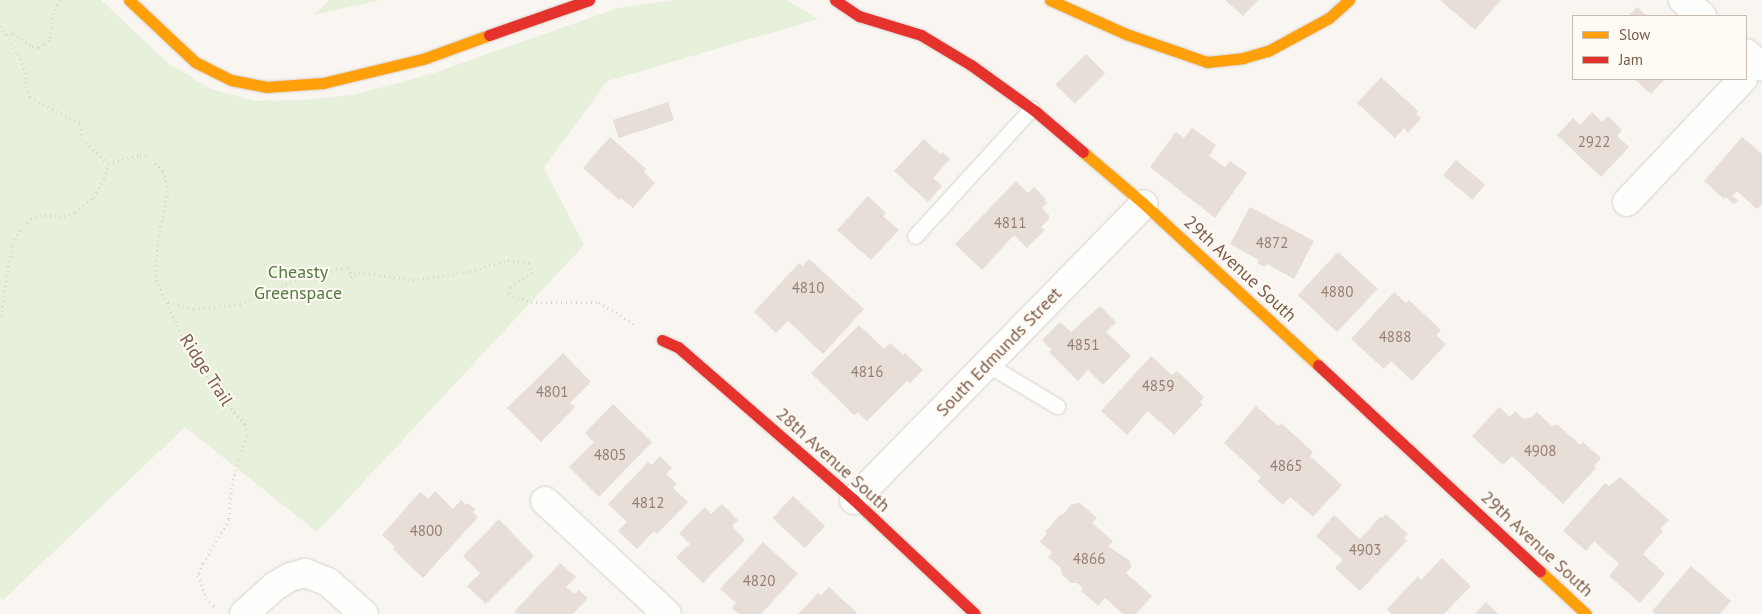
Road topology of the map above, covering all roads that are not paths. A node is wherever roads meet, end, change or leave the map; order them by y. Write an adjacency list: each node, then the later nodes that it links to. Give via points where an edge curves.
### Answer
1 (129, 0): 2 (street, via 195,62 231,80 266,87 323,83 423,59)
2 (589, 0)
3 (834, 0): 9 (street, 29th Avenue South, via 859,16 922,35)
4 (1050, 0): 5 (street, via 1126,34 1207,62 1268,52 1329,18)
5 (1349, 0)
6 (1683, 0): 7 (street)
7 (1701, 15)
8 (1740, 80): 10 (street)
9 (1032, 108): 11 (street, 29th Avenue South); 12 (lane)
10 (1627, 202)
11 (1144, 204): 14 (street, South Edmunds Street); 22 (street, 29th Avenue South)
12 (915, 236)
13 (662, 340): 16 (street, 28th Avenue South, via 678,347)
14 (987, 364): 15 (lane); 16 (street, South Edmunds Street)
15 (1057, 406)
16 (854, 500): 21 (street, 28th Avenue South)
17 (545, 501): 20 (street)
18 (244, 614): 19 (street, via 274,586 305,573 328,582)
19 (364, 614)
20 (667, 614)
21 (975, 614)
22 (1586, 614)

